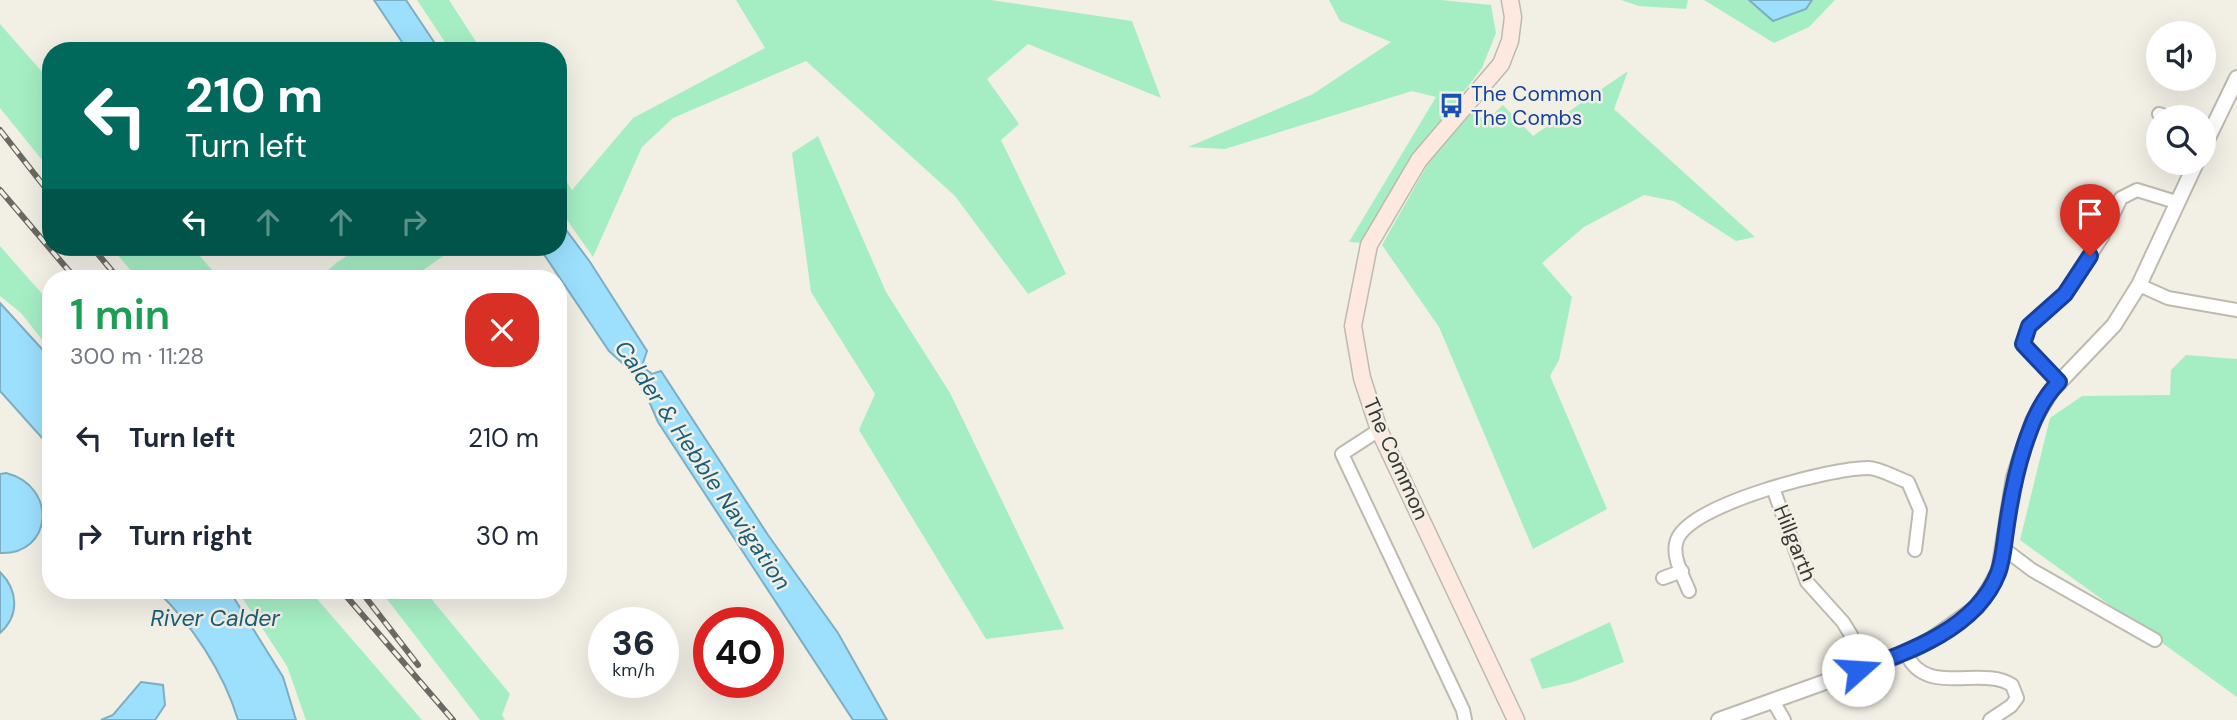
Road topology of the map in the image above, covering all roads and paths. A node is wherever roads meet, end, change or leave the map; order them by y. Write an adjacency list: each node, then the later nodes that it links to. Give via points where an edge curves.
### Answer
1 (1511, 8): 9 (main road, The Common, via 1510,41 1502,64 1419,160 1369,245 1353,326 1362,379)
2 (2237, 78): 3 (street)
3 (2216, 116)
4 (2190, 175): 5 (street)
5 (2176, 202): 6 (street); 8 (street, via 2137,190 2121,198 2065,294 2029,326 2023,344)
6 (2139, 285): 7 (street, via 2168,298); 8 (street, via 2114,325)
7 (2237, 310)
8 (2059, 382): 11 (street, via 2029,432 2014,477)
9 (1379, 430): 20 (street, via 1342,454); 21 (main road, The Common)
10 (1773, 488): 12 (street, via 1817,475 1870,468 1908,482 1920,510); 13 (street, via 1691,522 1676,542); 18 (street, Hillgarth, via 1807,582 1851,635)
11 (2003, 548): 16 (street, via 2032,570); 17 (street, via 1999,571 1977,607)
12 (1915, 551)
13 (1682, 571): 14 (street); 15 (street)
14 (1663, 578)
15 (1689, 591)
16 (2155, 640)
17 (1906, 653): 18 (street); 24 (street, via 1911,664 1933,676 2012,685 2017,698)
18 (1858, 670): 19 (street)
19 (1773, 701): 22 (street); 23 (street)
20 (1465, 720)
21 (1516, 720)
22 (1719, 720)
23 (1784, 720)
24 (1990, 720)

